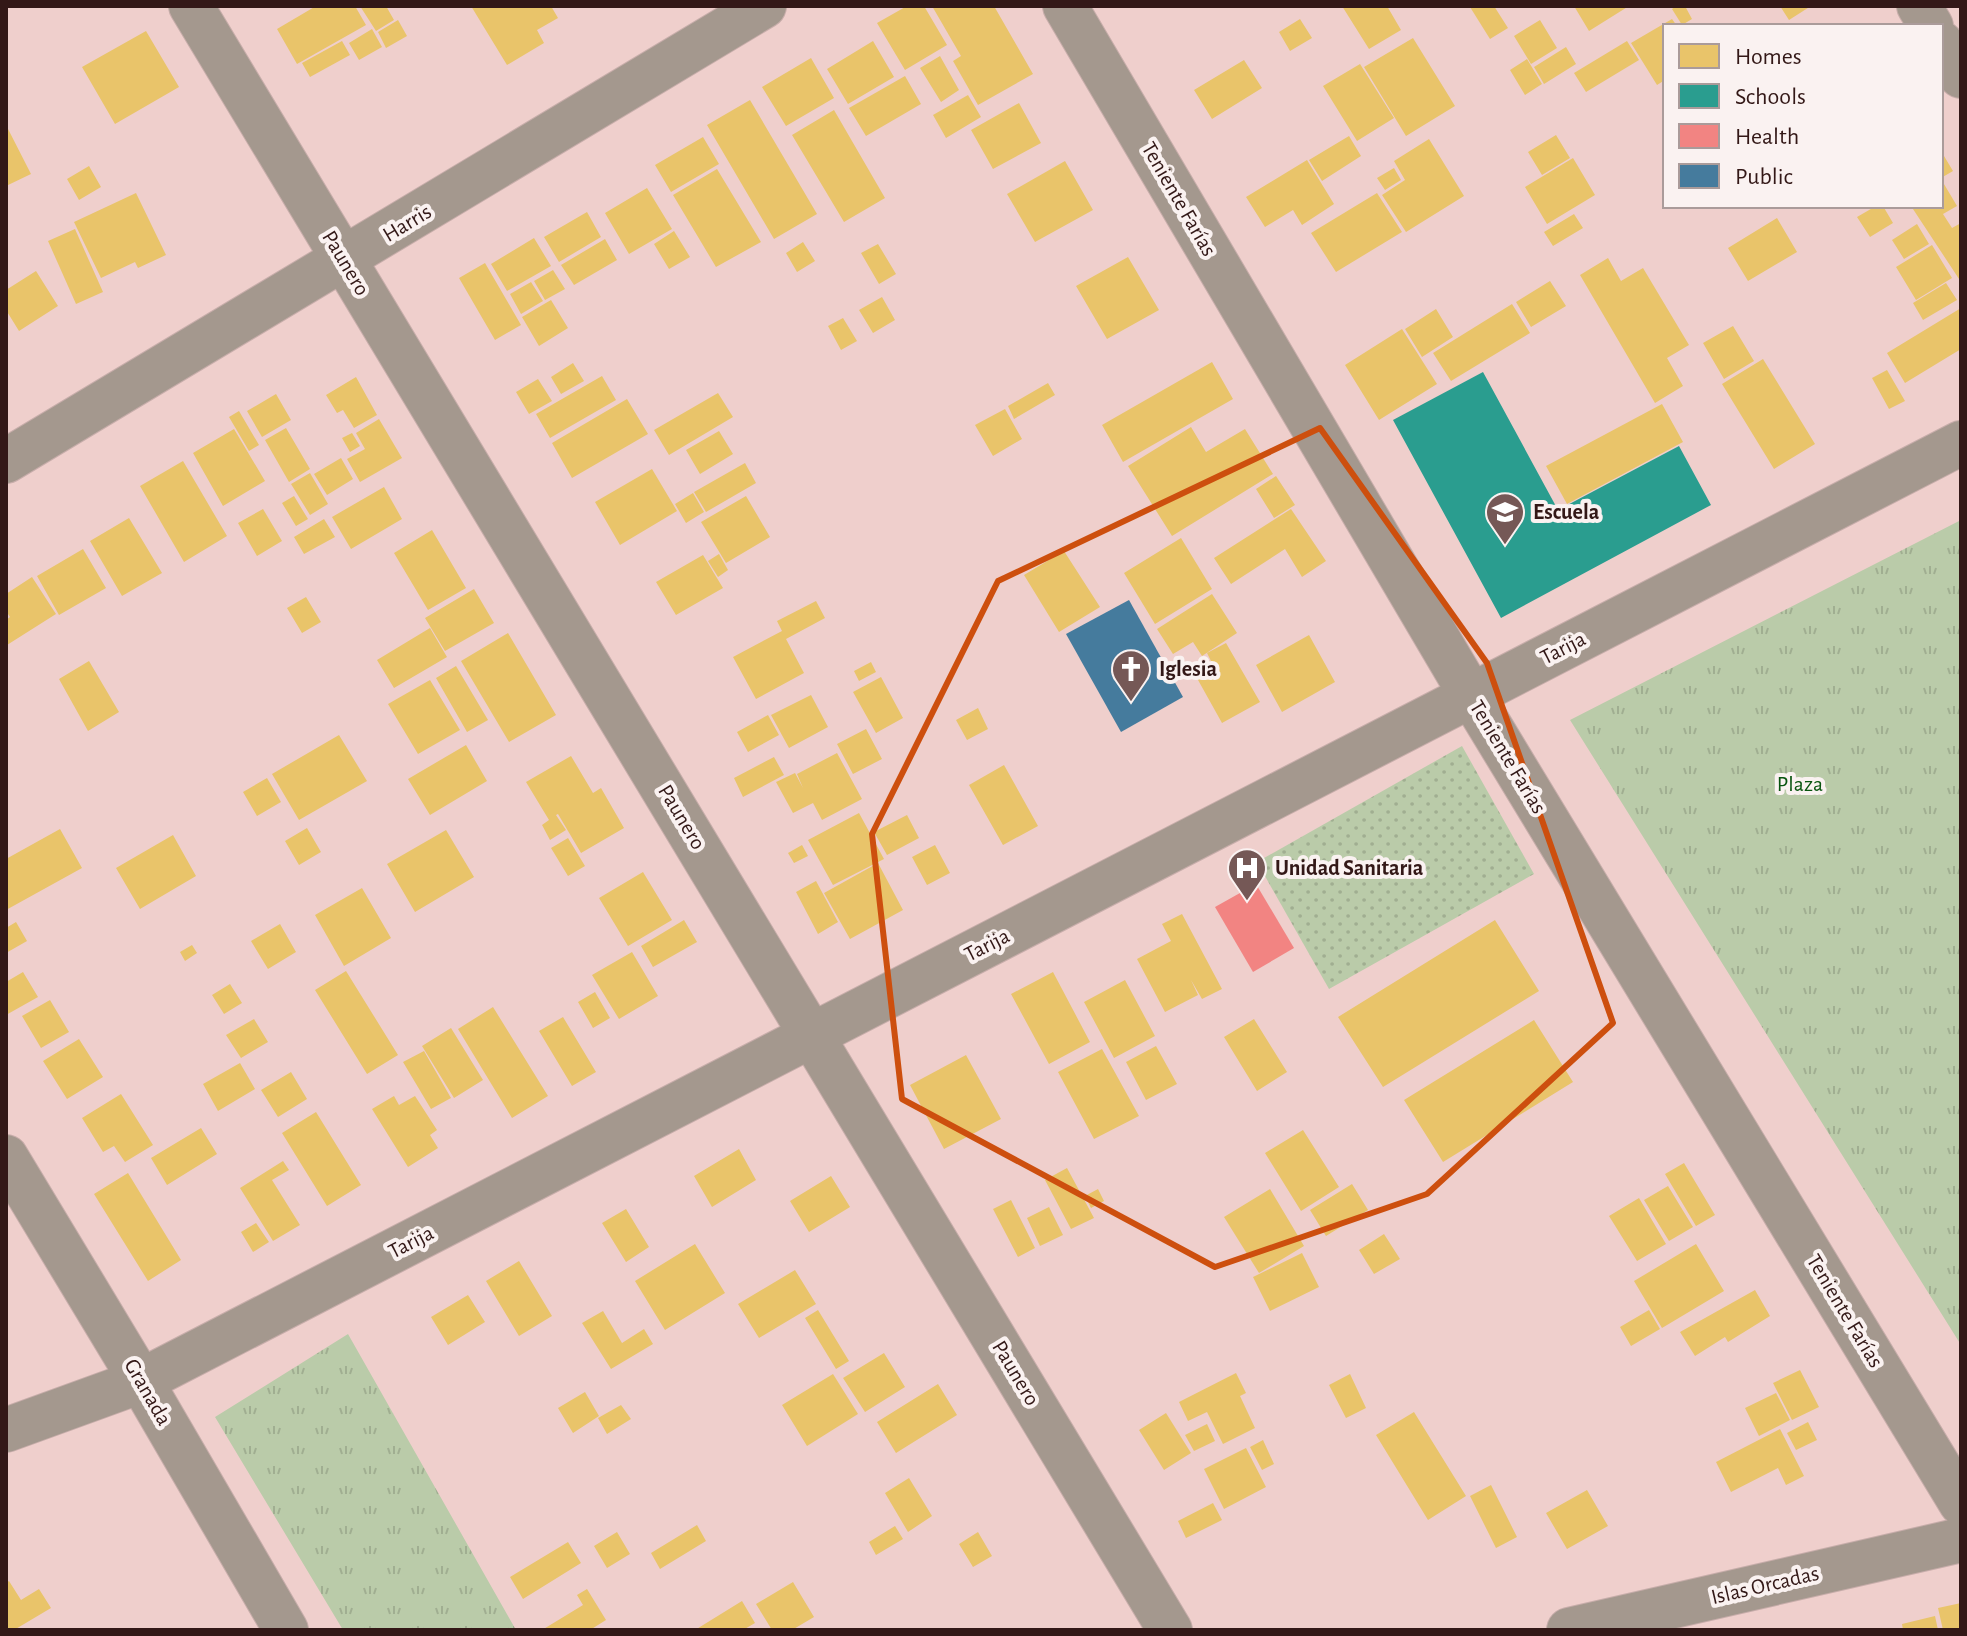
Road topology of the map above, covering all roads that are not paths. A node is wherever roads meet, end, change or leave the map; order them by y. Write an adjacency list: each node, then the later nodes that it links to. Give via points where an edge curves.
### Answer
1 (191, 6): 8 (street, Paunero)
2 (764, 6): 8 (street, Harris)
3 (1065, 6): 11 (street, Teniente Farías)
4 (1919, 6): 5 (street)
5 (1930, 24)
6 (1943, 46): 7 (street)
7 (1961, 76)
8 (344, 260): 10 (street, Harris); 12 (street, Paunero)
9 (1961, 443): 11 (street, Tarija)
10 (6, 461)
11 (1471, 695): 12 (street, Tarija); 16 (street, Teniente Farías)
12 (813, 1035): 14 (street, Tarija); 19 (street, Paunero)
13 (6, 1157): 14 (street, Granada)
14 (141, 1381): 15 (street, Tarija); 18 (street, Granada)
15 (6, 1430)
16 (1961, 1503)
17 (1961, 1540): 20 (street, Islas Orcadas)
18 (286, 1630)
19 (1170, 1630)
20 (1569, 1630)

